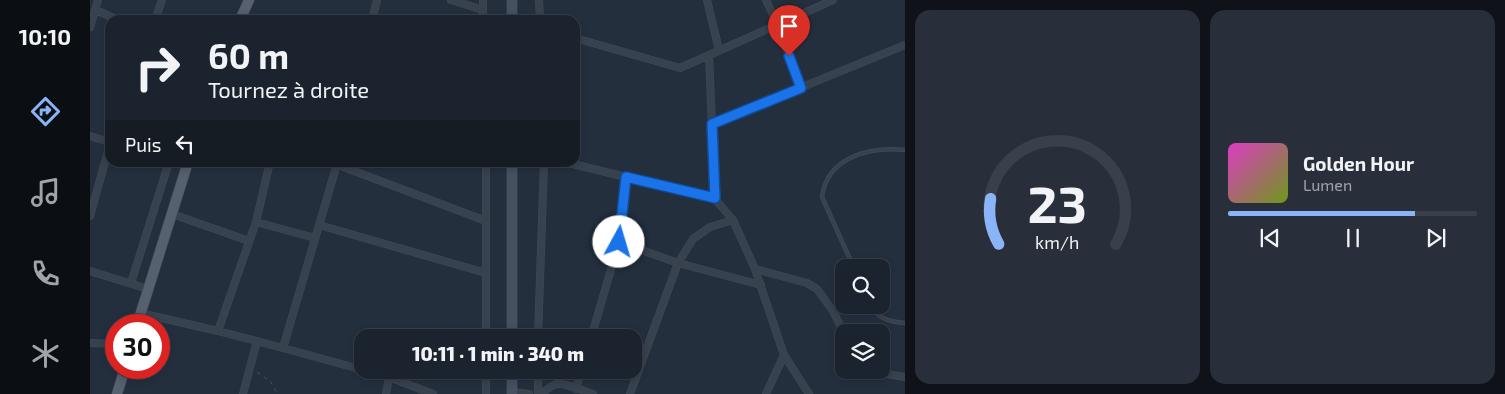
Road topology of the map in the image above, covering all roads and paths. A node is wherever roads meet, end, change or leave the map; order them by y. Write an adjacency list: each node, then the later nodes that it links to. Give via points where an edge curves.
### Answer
1 (98, 0): 12 (street)
2 (162, 0): 15 (street)
3 (249, 0): 16 (main road)
4 (377, 0): 17 (street)
5 (451, 0): 13 (street)
6 (483, 0): 13 (street)
7 (512, 0): 19 (street)
8 (539, 0): 20 (street)
9 (707, 0): 25 (street)
10 (766, 0): 21 (street)
11 (833, 0): 21 (street)
12 (96, 10): 14 (street); 22 (street)
13 (483, 10): 18 (street)
14 (107, 15)
15 (157, 15)
16 (242, 15)
17 (373, 15)
18 (483, 15)
19 (512, 15)
20 (540, 15)
21 (778, 25): 25 (street); 27 (street)
22 (90, 28)
23 (580, 39): 26 (street, via 680,68)
24 (905, 45): 27 (street)
25 (719, 50): 26 (street)
26 (709, 55): 28 (street)
27 (801, 88): 28 (street)
28 (712, 124): 43 (street)
29 (90, 136): 30 (street)
30 (105, 141)
31 (905, 150): 53 (lane, via 870,151 853,157 830,173 822,197)
32 (105, 161): 45 (street)
33 (580, 166): 42 (street)
34 (167, 167): 58 (street)
35 (186, 167): 44 (main road)
36 (269, 167): 48 (street)
37 (334, 167): 49 (street)
38 (351, 167): 47 (street)
39 (486, 167): 47 (street)
40 (512, 167): 66 (street)
41 (544, 167): 67 (street)
42 (626, 177): 43 (street); 52 (street)
43 (715, 198): 46 (street)
44 (172, 214): 51 (street); 60 (main road)
45 (90, 216)
46 (733, 220): 54 (street, via 710,227 693,239); 55 (street)
47 (486, 221): 57 (street)
48 (256, 222): 50 (street); 51 (street)
49 (319, 225): 50 (street); 57 (street)
50 (314, 238): 73 (street)
51 (249, 240): 69 (street)
52 (619, 242): 54 (street); 68 (street)
53 (850, 259)
54 (678, 263): 59 (street); 97 (street)
55 (755, 269): 59 (street); 64 (street, via 807,283 817,289)
56 (90, 271): 58 (street)
57 (486, 273): 65 (street)
58 (132, 283): 60 (street)
59 (761, 285): 74 (street)
60 (148, 289): 61 (main road)
61 (140, 313): 69 (street)
62 (877, 314): 63 (lane)
63 (905, 323)
64 (840, 324)
65 (486, 329)
66 (512, 329)
67 (538, 329)
68 (594, 329)
69 (218, 330): 70 (street)
70 (257, 341): 73 (street); 75 (street)
71 (90, 343): 72 (street)
72 (105, 344)
73 (283, 348): 76 (street)
74 (784, 355): 98 (street); 99 (street)
75 (250, 367): 89 (street); 90 (path, via 270,381)
76 (354, 368)
77 (890, 374): 78 (street)
78 (905, 377)
79 (122, 379): 88 (main road)
80 (388, 379): 91 (street)
81 (393, 379): 92 (street)
82 (486, 379): 93 (street)
83 (512, 379): 87 (street)
84 (538, 379): 95 (street)
85 (579, 379): 86 (street)
86 (576, 389): 95 (street, via 554,385); 96 (street)
87 (512, 393): 94 (street)
88 (119, 394)
89 (243, 394)
90 (278, 394)
91 (386, 394)
92 (433, 394)
93 (486, 394)
94 (529, 394)
95 (539, 394)
96 (593, 394)
97 (630, 394)
98 (766, 394)
99 (809, 394)

